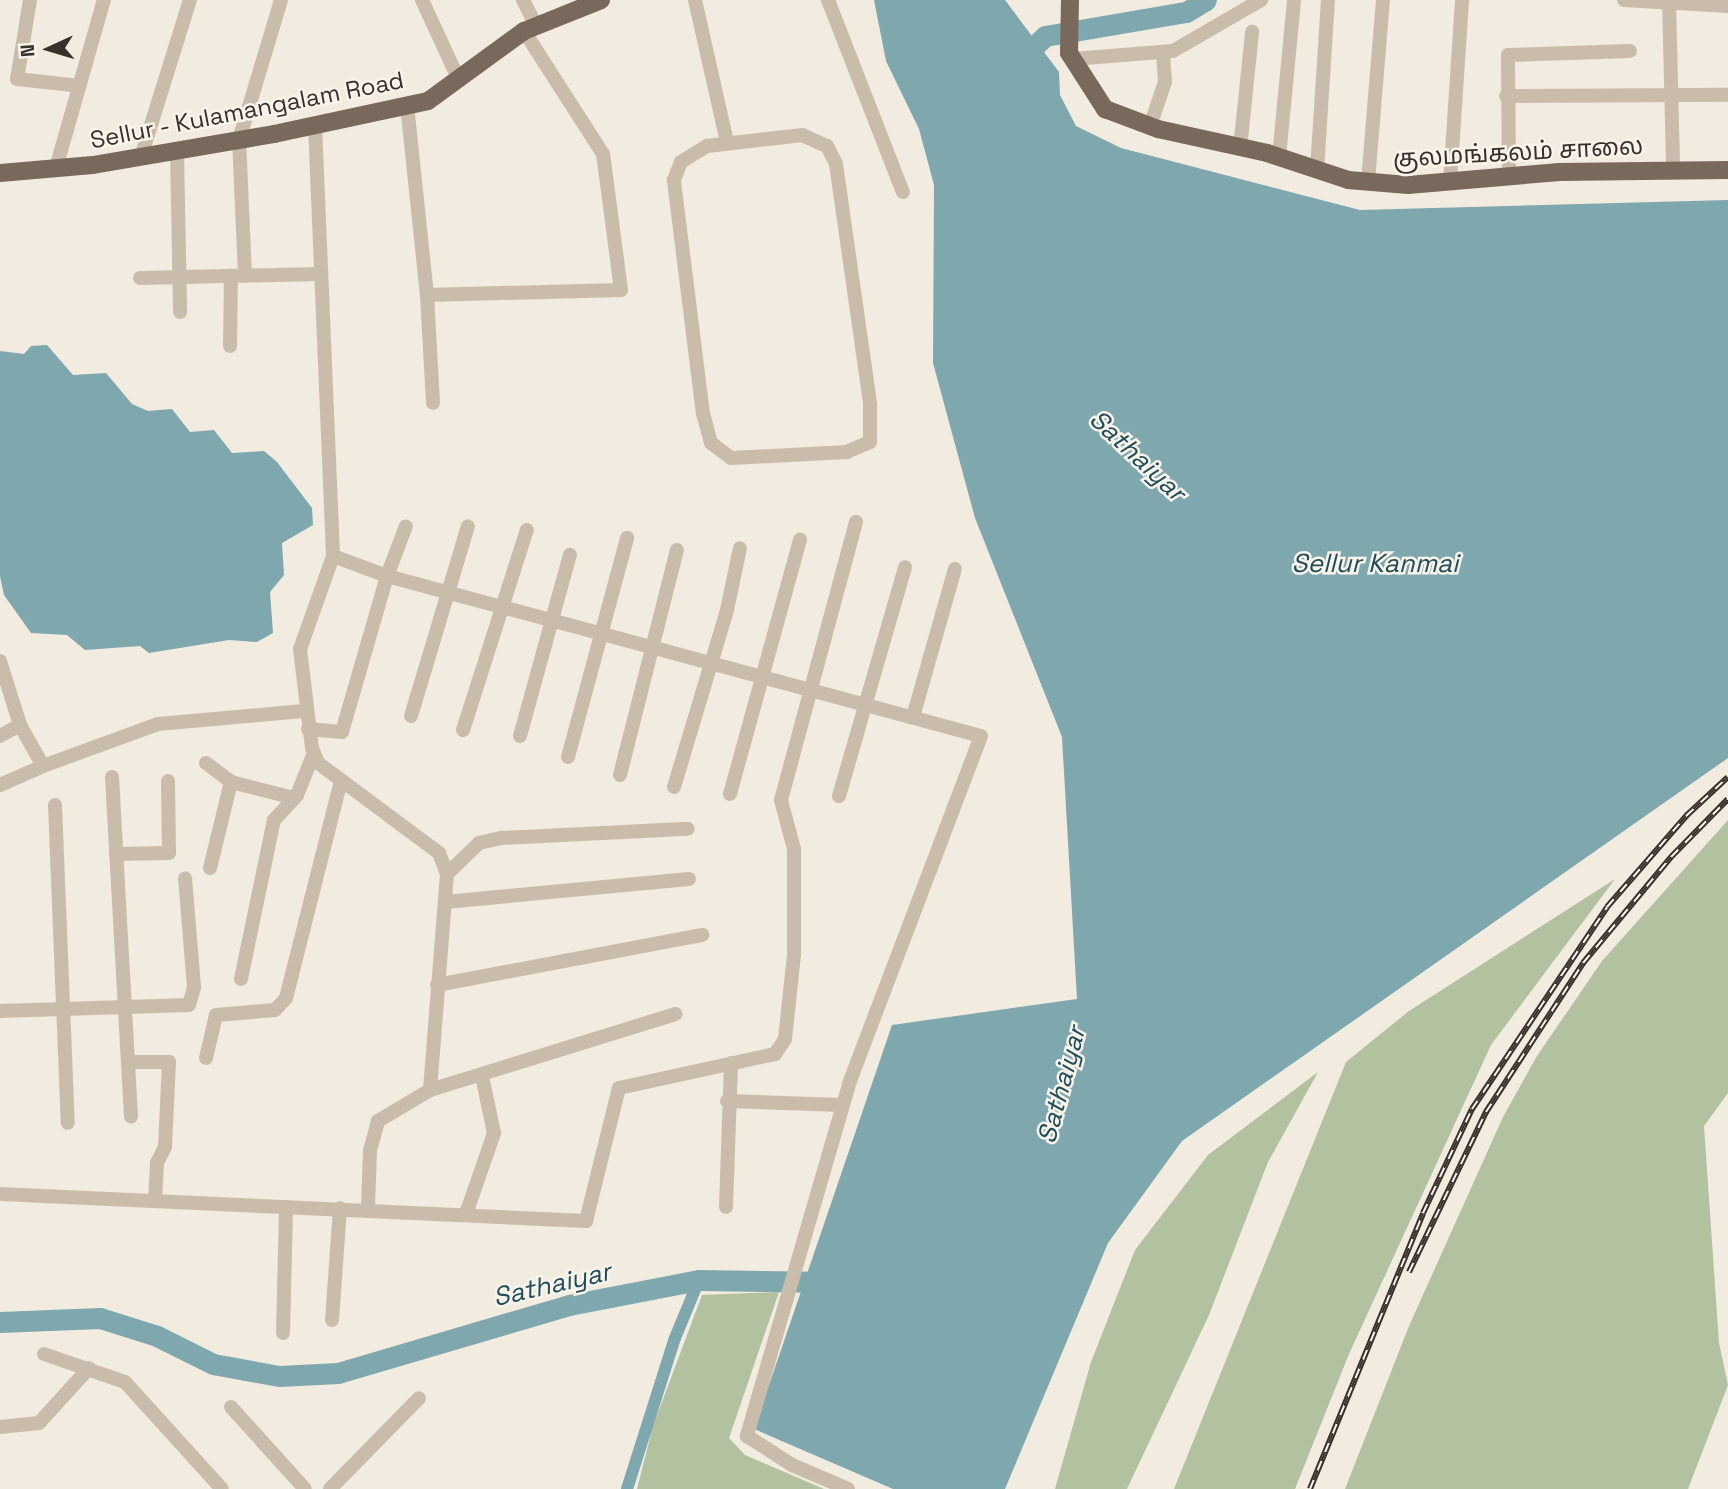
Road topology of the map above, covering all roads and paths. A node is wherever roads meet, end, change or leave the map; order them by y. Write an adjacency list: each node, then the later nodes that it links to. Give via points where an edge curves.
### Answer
1 (30, 0): 25 (street, via 17,79)
2 (104, 0): 25 (street)
3 (190, 0): 36 (street)
4 (281, 0): 32 (street)
5 (422, 0): 24 (street)
6 (523, 0): 19 (street)
7 (601, 0): 19 (main road, Sellur - Kulamangalam Road)
8 (695, 0): 33 (street)
9 (828, 0): 46 (street)
10 (1070, 0): 23 (main road, குலமங்கலம் சாலை)
11 (1261, 0): 22 (street, via 1198,41)
12 (1294, 0): 37 (street)
13 (1328, 0): 40 (street)
14 (1383, 0): 44 (street)
15 (1462, 0): 45 (street)
16 (1624, 0): 17 (street)
17 (1669, 1): 18 (street); 26 (street)
18 (1728, 6)
19 (530, 29): 24 (main road, Sellur - Kulamangalam Road); 51 (street, via 603,154 621,290)
20 (1252, 32): 34 (street)
21 (1630, 51): 28 (street, via 1511,54)
22 (1163, 53): 23 (street); 31 (street, via 1165,82)
23 (1071, 56): 31 (main road, குலமங்கலம் சாலை, via 1105,109)
24 (458, 78): 29 (main road, Sellur - Kulamangalam Road, via 428,101)
25 (80, 86): 38 (street)
26 (1671, 94): 27 (street); 28 (street); 39 (street)
27 (1728, 94)
28 (1506, 96): 43 (street)
29 (407, 106): 30 (main road, Sellur - Kulamangalam Road); 51 (street)
30 (315, 125): 32 (main road, Sellur - Kulamangalam Road); 47 (street)
31 (1150, 126): 34 (main road, குலமங்கலம் சாலை)
32 (239, 140): 35 (main road, Sellur - Kulamangalam Road); 48 (street)
33 (727, 142): 33 (street, via 802,135 827,146 836,164 873,427 861,450 732,458 711,443 682,278 674,180 681,162 693,153)
34 (1240, 149): 37 (main road, குலமங்கலம் சாலை)
35 (177, 151): 36 (main road, Sellur - Kulamangalam Road); 49 (street)
36 (141, 157): 38 (main road, Sellur - Kulamangalam Road)
37 (1279, 157): 40 (main road, குலமங்கலம் சாலை)
38 (56, 168): 42 (main road, Sellur - Kulamangalam Road)
39 (1672, 169): 41 (main road, குலமங்கலம் சாலை); 43 (main road, குலமங்கலம் சாலை)
40 (1317, 170): 44 (main road, குலமங்கலம் சாலை)
41 (1728, 170)
42 (0, 173)
43 (1509, 176): 45 (main road, குலமங்கலம் சாலை)
44 (1368, 182): 45 (main road, குலமங்கலம் சாலை)
45 (1450, 182)
46 (903, 192)
47 (320, 274): 48 (street); 64 (street)
48 (238, 276): 49 (street); 53 (street)
49 (180, 277): 50 (street); 52 (street)
50 (140, 278)
51 (427, 295): 54 (street)
52 (180, 312)
53 (230, 346)
54 (433, 403)
55 (856, 522): 76 (street)
56 (406, 526): 67 (street)
57 (468, 526): 68 (street)
58 (527, 530): 69 (street)
59 (627, 538): 71 (street)
60 (800, 539): 75 (street)
61 (740, 548): 73 (street)
62 (677, 550): 72 (street)
63 (570, 555): 70 (street)
64 (333, 556): 67 (street); 78 (street, via 300,649)
65 (905, 567): 77 (street)
66 (955, 569): 80 (street)
67 (387, 576): 68 (street); 82 (street, via 342,732)
68 (447, 592): 69 (street); 79 (street)
69 (501, 606): 70 (street); 83 (street)
70 (554, 620): 71 (street); 85 (street)
71 (603, 632): 72 (street); 87 (street)
72 (654, 645): 73 (street); 90 (street)
73 (711, 660): 75 (street); 96 (street)
74 (0, 661): 81 (street)
75 (765, 675): 76 (street); 97 (street)
76 (810, 687): 77 (street); 117 (street, via 782,814 793,835 794,867 794,955 785,1039 775,1054)
77 (867, 704): 80 (street); 98 (street)
78 (305, 711): 82 (street); 89 (street, via 158,724)
79 (411, 716)
80 (913, 717): 121 (street, via 981,736)
81 (20, 726): 84 (street); 89 (street)
82 (308, 729): 86 (street)
83 (463, 730)
84 (0, 736)
85 (520, 736)
86 (314, 753): 93 (street); 99 (street)
87 (568, 757)
88 (206, 763): 94 (street)
89 (43, 766): 95 (street)
90 (620, 775)
91 (112, 777): 102 (street)
92 (168, 781): 102 (street, via 169,853)
93 (341, 781): 104 (street, via 439,853); 115 (street, via 286,998 275,1010 216,1015)
94 (231, 782): 99 (street); 103 (street)
95 (0, 785)
96 (674, 787)
97 (730, 794)
98 (839, 796)
99 (294, 798): 109 (street, via 274,820)
100 (55, 804): 112 (street)
101 (688, 829): 104 (street, via 501,838 479,843)
102 (116, 854): 111 (street)
103 (210, 868)
104 (447, 874): 107 (street)
105 (185, 878): 111 (street, via 194,1000 181,1008)
106 (689, 879): 107 (street)
107 (445, 902): 110 (street)
108 (702, 935): 110 (street)
109 (241, 979)
110 (437, 985): 119 (street)
111 (124, 1007): 112 (street); 116 (street)
112 (63, 1009): 113 (street); 123 (street)
113 (0, 1011)
114 (675, 1014): 118 (street)
115 (206, 1058)
116 (128, 1062): 122 (street); 125 (street, via 169,1062 165,1147 157,1163)
117 (731, 1063): 120 (street); 130 (street, via 619,1088 586,1221)
118 (482, 1076): 119 (street); 130 (street, via 494,1133)
119 (430, 1090): 127 (street, via 378,1121 370,1150)
120 (727, 1101): 121 (street); 128 (street)
121 (842, 1105): 141 (street, via 747,1436 792,1465)
122 (131, 1116)
123 (68, 1123)
124 (0, 1194): 125 (street)
125 (155, 1199): 126 (street)
126 (286, 1207): 129 (street); 132 (street)
127 (368, 1207): 129 (street); 130 (street)
128 (726, 1207)
129 (340, 1208): 131 (street)
130 (466, 1214)
131 (332, 1320)
132 (283, 1333)
133 (44, 1354): 134 (street)
134 (89, 1368): 137 (street, via 39,1423); 138 (street, via 125,1382)
135 (419, 1398): 140 (street)
136 (231, 1407): 139 (street)
137 (0, 1427)
138 (222, 1489)
139 (305, 1489)
140 (330, 1489)
141 (848, 1489)

